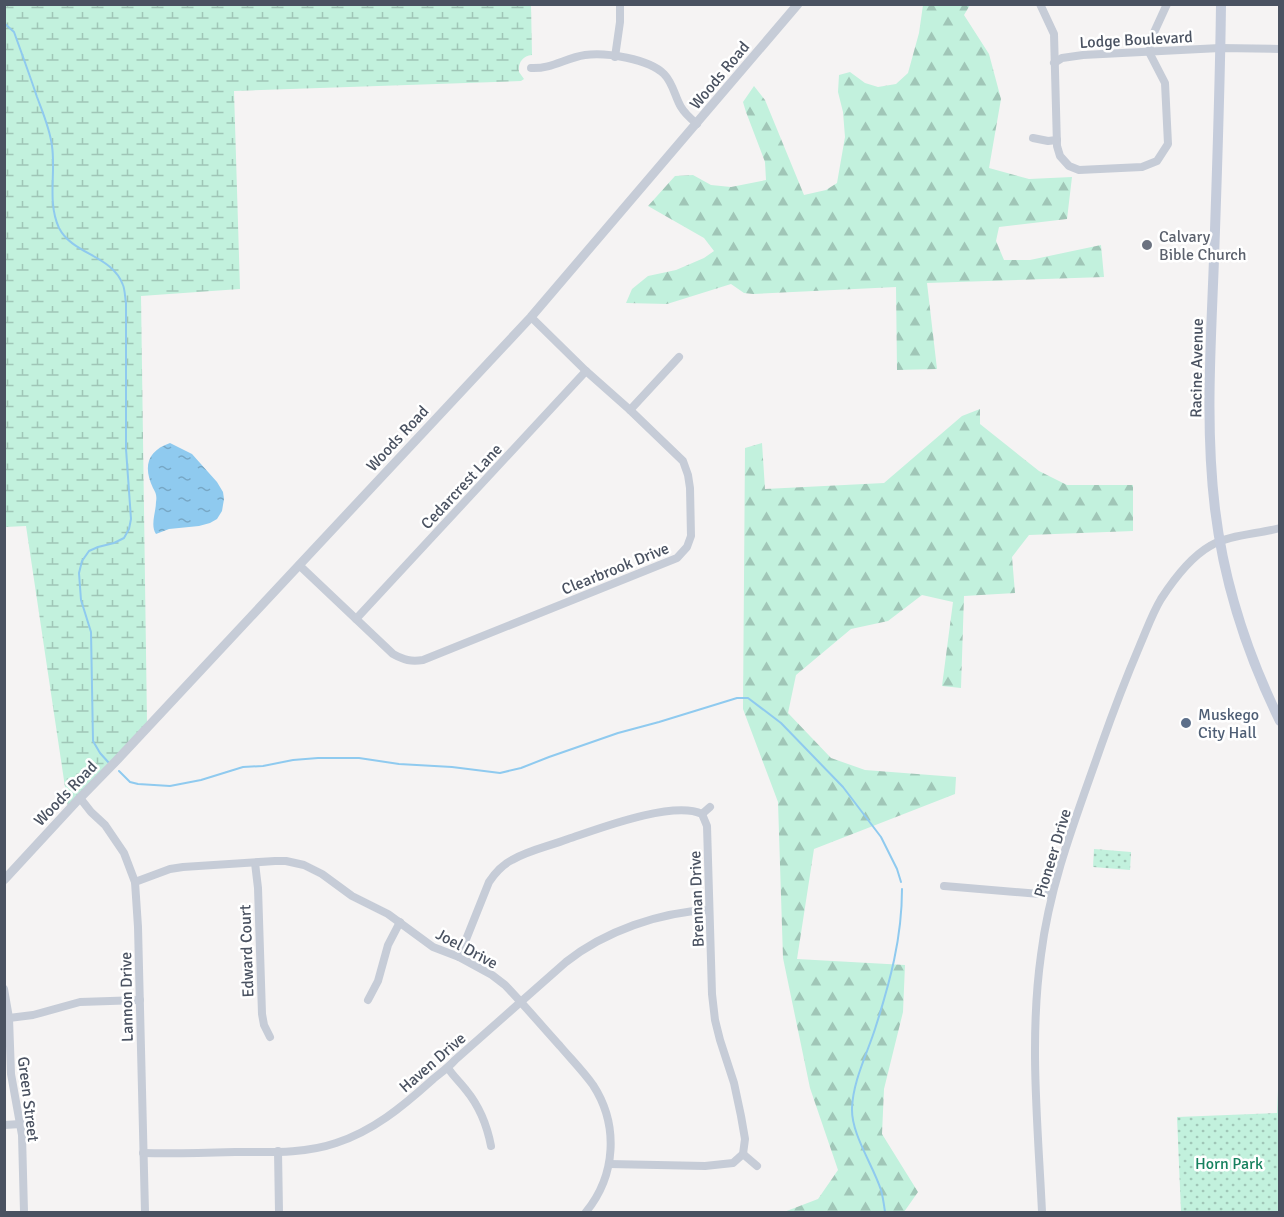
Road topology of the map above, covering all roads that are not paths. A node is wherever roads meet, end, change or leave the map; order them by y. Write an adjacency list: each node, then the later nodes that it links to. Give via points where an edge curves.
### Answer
1 (620, 4): 9 (street)
2 (798, 4): 12 (street, Woods Road)
3 (1040, 4): 10 (street, via 1054,34)
4 (1167, 4): 8 (street)
5 (1221, 4): 6 (main road, Racine Avenue)
6 (1220, 48): 7 (street, Lodge Boulevard); 8 (street, Lodge Boulevard); 20 (main road, Racine Avenue, via 1210,421)
7 (1280, 49)
8 (1149, 52): 10 (street, Lodge Boulevard, via 1083,55); 14 (street, via 1166,83 1168,144 1157,161 1142,167 1079,170 1060,156)
9 (615, 57): 11 (street, via 596,54); 12 (street, via 645,62 663,73 682,108)
10 (1054, 63): 14 (street)
11 (531, 68)
12 (697, 124): 15 (street, Woods Road)
13 (1033, 138): 14 (street)
14 (1056, 140)
15 (531, 317): 17 (street, Clearbrook Drive); 21 (street, Woods Road)
16 (679, 357): 18 (street)
17 (586, 371): 18 (street, Clearbrook Drive); 22 (street, Cedarcrest Lane)
18 (630, 411): 22 (street, Clearbrook Drive, via 686,467 691,536 687,548 677,558 417,661 393,654)
19 (1280, 528): 20 (street, Pioneer Drive)
20 (1220, 542): 23 (main road, Racine Avenue, via 1238,618); 31 (street, Pioneer Drive, via 1203,550 1178,576 1152,615 1109,724)
21 (299, 566): 22 (street, Clearbrook Drive); 24 (street, Woods Road)
22 (356, 620)
23 (1280, 721)
24 (80, 798): 28 (street, Woods Road); 29 (street, Lannon Drive, via 124,853)
25 (710, 807): 26 (street)
26 (702, 814): 32 (street, Brennan Drive, via 707,826); 34 (street, via 689,811 639,816 510,861 489,882)
27 (255, 863): 29 (street, Joel Drive, via 170,869); 33 (street, Joel Drive, via 286,861 304,865); 40 (street, Edward Court, via 262,1014)
28 (4, 880)
29 (135, 882): 36 (street, Lannon Drive)
30 (944, 886): 31 (street)
31 (1052, 895): 54 (street, Pioneer Drive, via 1036,1013)
32 (709, 910): 38 (street, Haven Drive, via 670,914 603,938 573,956); 47 (street, Brennan Drive, via 713,1008 741,1116)
33 (400, 922): 34 (street, Joel Drive, via 433,947); 37 (street)
34 (459, 957): 38 (street, Joel Drive, via 492,975)
35 (4, 989): 39 (street, Green Street)
36 (140, 1000): 39 (street, via 80,1002); 46 (street, Lannon Drive)
37 (369, 1000)
38 (521, 1002): 41 (street, Haven Drive); 48 (street, Joel Drive, via 597,1092 610,1126)
39 (9, 1018): 42 (street, Green Street, via 11,1074)
40 (270, 1037)
41 (448, 1068): 44 (street, via 481,1112); 45 (street, Haven Drive, via 391,1115 357,1135 324,1146)
42 (21, 1124): 43 (street); 50 (street, Green Street)
43 (4, 1125)
44 (491, 1146)
45 (278, 1151): 46 (street, Haven Drive); 52 (street)
46 (143, 1153): 51 (street, Lannon Drive)
47 (743, 1154): 48 (street, via 733,1163 705,1166); 49 (street)
48 (609, 1164): 53 (street, Joel Drive, via 602,1187)
49 (757, 1166)
50 (24, 1212)
51 (145, 1212)
52 (279, 1212)
53 (586, 1212)
54 (1042, 1212)

